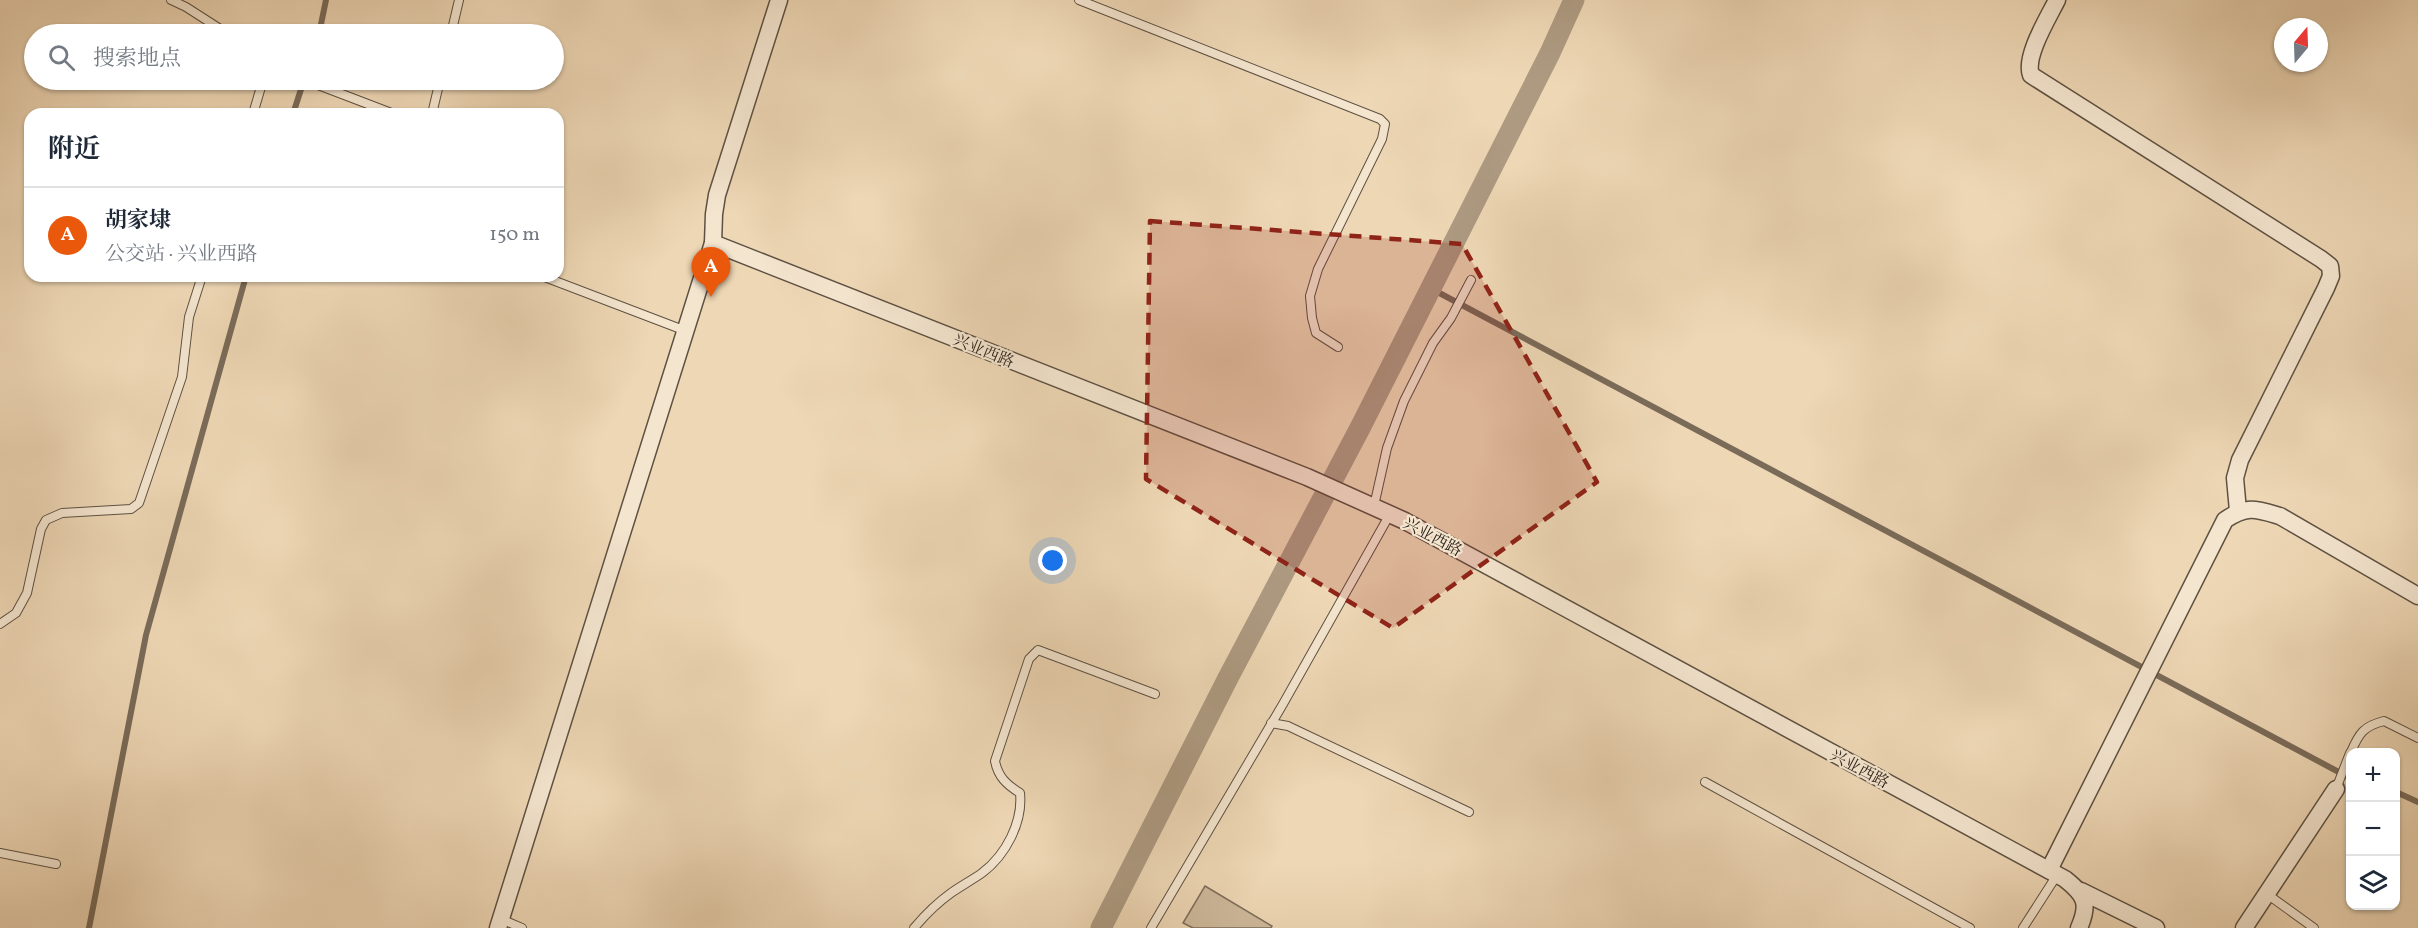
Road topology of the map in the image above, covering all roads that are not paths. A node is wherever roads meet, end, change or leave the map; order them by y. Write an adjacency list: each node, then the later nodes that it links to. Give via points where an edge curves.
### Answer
1 (171, 0): 6 (lane)
2 (459, 0): 7 (lane)
3 (779, 0): 14 (street, via 717,195)
4 (1079, 0): 19 (lane, via 1380,118 1385,124 1382,139 1318,269 1310,296 1316,333)
5 (2057, 0): 21 (street, via 2031,56 2031,75 2330,266 2326,288 2240,459 2235,478)
6 (212, 24)
7 (453, 24)
8 (260, 90): 11 (lane)
9 (333, 90): 12 (lane)
10 (438, 90): 13 (lane)
11 (255, 108)
12 (379, 108)
13 (433, 108)
14 (713, 243): 18 (street); 20 (street, 兴业西路)
15 (1471, 280): 20 (lane, via 1404,401)
16 (200, 282): 24 (lane, via 189,317 182,377 139,502 131,509 62,513 46,520 27,593 16,613)
17 (558, 282): 18 (lane)
18 (686, 331): 38 (street)
19 (1338, 347)
20 (1370, 504): 22 (street, 兴业西路)
21 (2238, 511): 23 (street, via 2254,509 2280,516); 35 (street, via 2225,520)
22 (1390, 514): 26 (lane); 35 (street, 兴业西路)
23 (2418, 596)
24 (0, 624)
25 (1155, 694): 40 (lane, via 1038,650 1029,660 995,761 997,772 1020,793 1022,809 1009,841 983,872 930,910)
26 (1271, 723): 32 (lane, via 1288,726); 41 (lane)
27 (2418, 738): 28 (lane, via 2384,721 2369,725)
28 (2353, 748)
29 (2346, 765): 31 (lane)
30 (1705, 782): 42 (lane)
31 (2336, 789): 37 (street)
32 (1469, 812)
33 (0, 853): 34 (lane)
34 (56, 864)
35 (2053, 872): 36 (street, 兴业西路); 43 (lane)
36 (2081, 891): 44 (street, via 2086,904); 45 (street, 兴业西路)
37 (2267, 894): 46 (street); 47 (lane)
38 (499, 924): 39 (lane)
39 (522, 928)
40 (914, 928)
41 (1151, 928)
42 (1970, 928)
43 (2023, 928)
44 (2079, 928)
45 (2156, 928)
46 (2244, 928)
47 (2314, 928)

